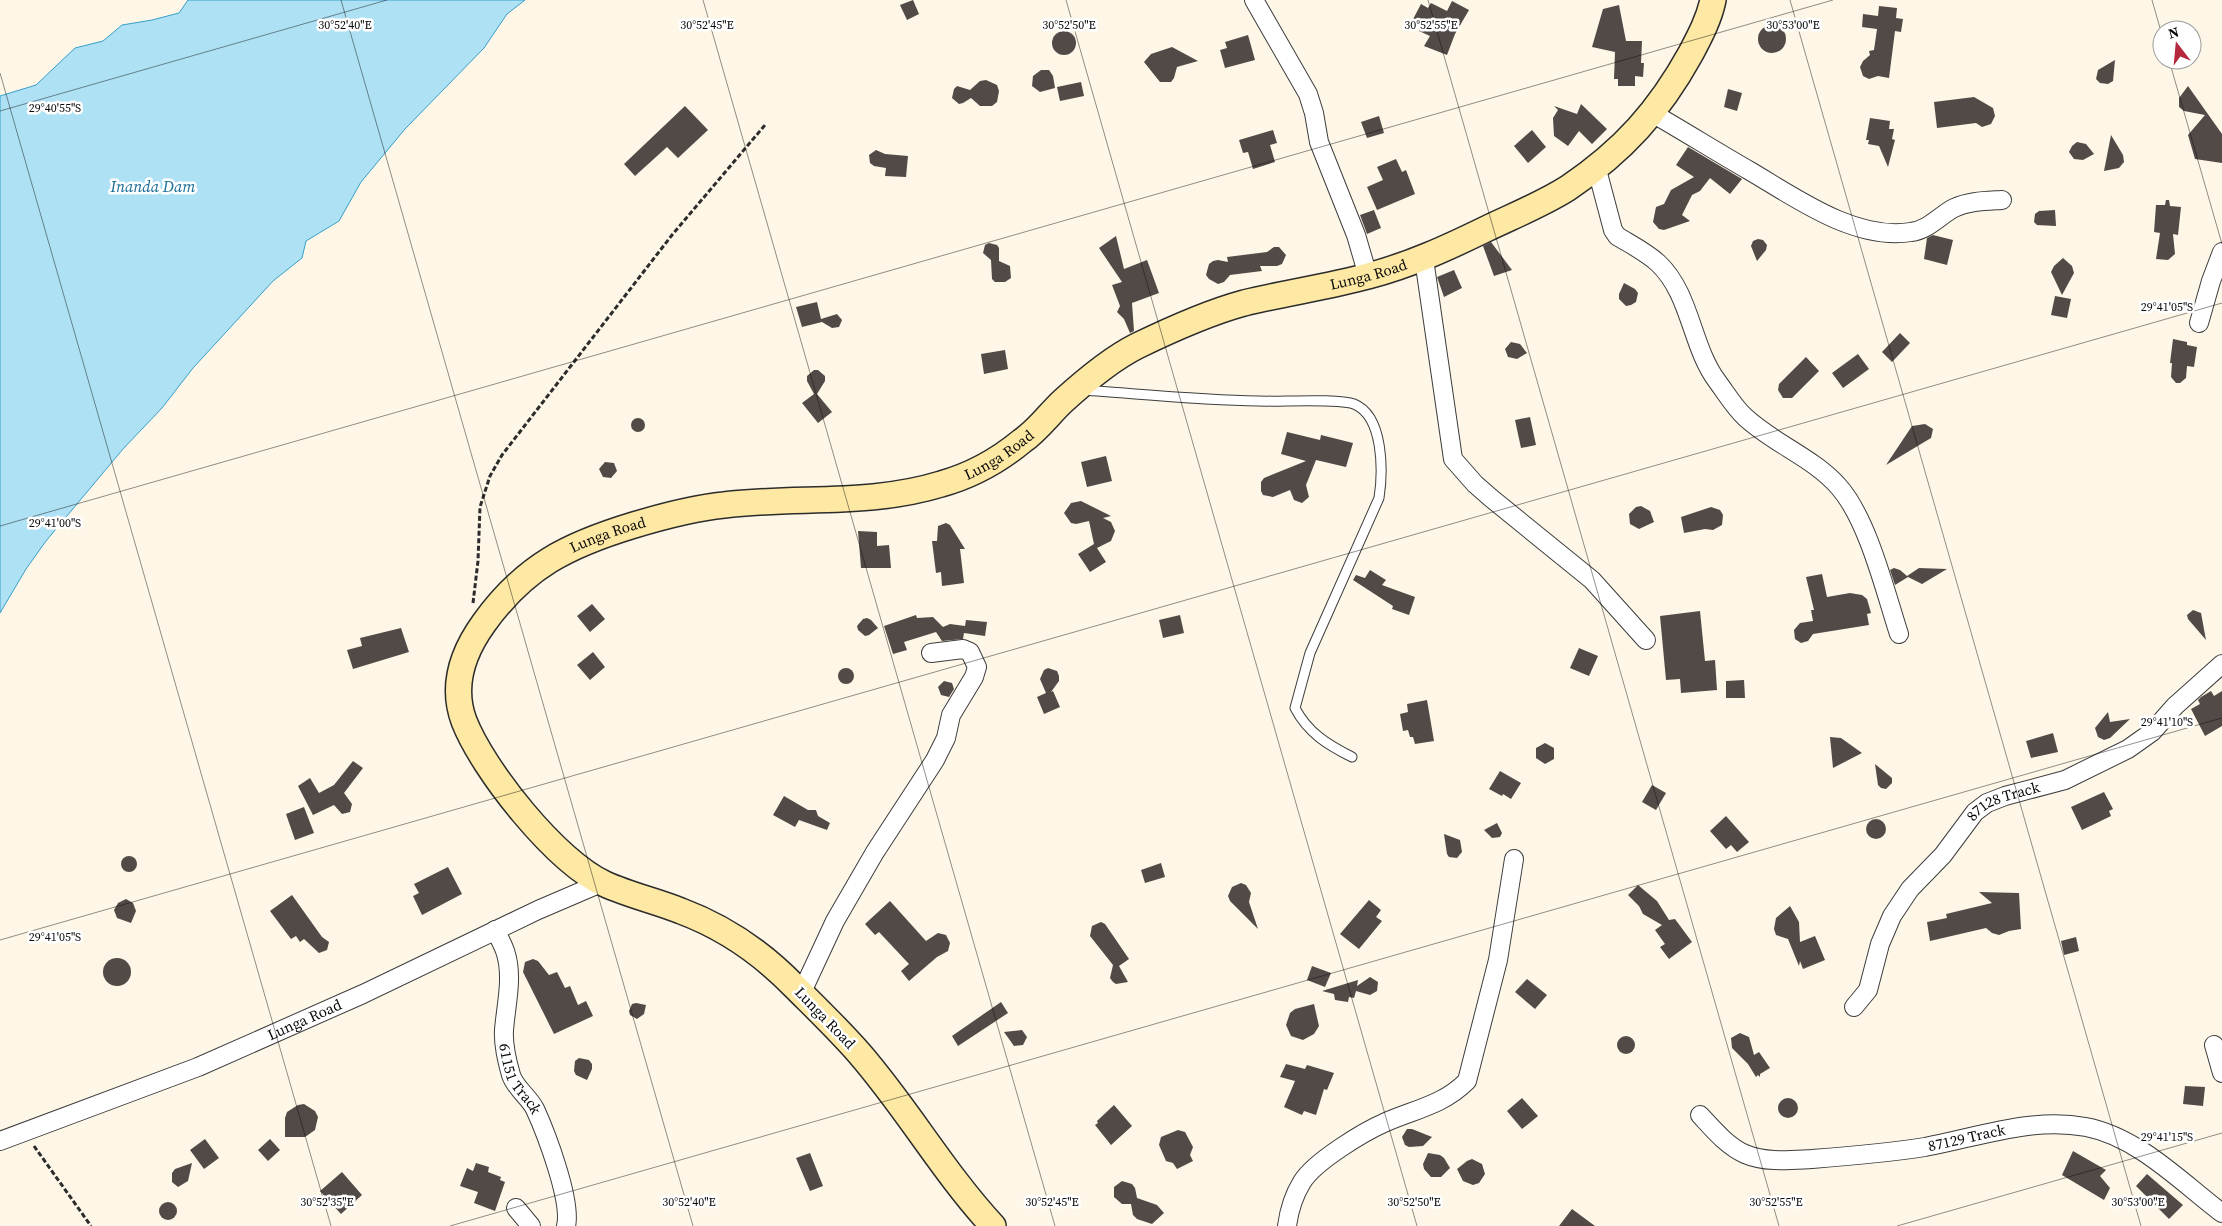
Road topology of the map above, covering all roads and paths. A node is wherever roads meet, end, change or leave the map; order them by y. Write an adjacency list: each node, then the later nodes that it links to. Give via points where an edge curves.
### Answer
1 (1254, 0): 9 (street, via 1308,94 1319,142 1356,235)
2 (1713, 0): 3 (street, Lunga Road, via 1679,75)
3 (1652, 113): 5 (street, Lunga Road); 6 (street, via 1813,208 1857,227 1886,234 1913,232 1954,208 1974,202)
4 (765, 125): 12 (path, via 672,235 502,455 490,476 480,506)
5 (1596, 166): 8 (street, Lunga Road, via 1564,191); 13 (street, via 1613,230 1658,263 1671,278 1715,379 1744,416 1808,461 1838,486 1851,502 1865,532)
6 (2002, 200)
7 (2222, 252): 10 (street)
8 (1424, 259): 9 (street, Lunga Road); 14 (street, via 1453,459 1491,498 1592,580)
9 (1368, 276): 11 (street, Lunga Road, via 1245,303 1208,315 1127,352)
10 (2199, 323)
11 (1078, 390): 17 (lane, via 1256,401 1337,402 1353,404 1370,420 1379,441 1379,498 1310,653 1294,708 1301,720 1325,744); 19 (street, Lunga Road, via 1025,440 986,466 946,483 898,495 864,499 726,504 672,513 599,535 562,551 531,572 507,594 485,622 465,656 458,698 465,723 508,797 562,853)
12 (472, 609)
13 (1899, 634)
14 (1646, 640)
15 (931, 653): 21 (street, via 963,649 970,652 977,667 974,676 951,714 946,738 935,760 835,920)
16 (2222, 664): 22 (street, 87128 Track, via 2175,706 2152,732 2128,749 2065,780 2005,796 1974,812 1910,889 1892,916 1880,944 1868,990)
17 (1352, 757)
18 (1514, 859): 34 (street, via 1498,960 1467,1081 1454,1094 1360,1134 1328,1158 1302,1181 1289,1212)
19 (600, 883): 20 (street, Lunga Road); 21 (street, Lunga Road, via 716,926 752,949)
20 (495, 930): 26 (street, Lunga Road, via 363,994 198,1067); 32 (street, 61151 Track, via 508,966 504,1032 511,1073 534,1109 550,1149 563,1190)
21 (801, 994): 33 (street, Lunga Road, via 859,1053 946,1171)
22 (1854, 1007)
23 (2214, 1045): 24 (street)
24 (2222, 1073)
25 (1700, 1115): 29 (street, 87129 Track, via 1728,1144 1764,1160 1865,1155 1926,1147 2011,1128 2056,1124 2086,1127 2112,1134 2139,1148)
26 (24, 1132): 27 (street, Lunga Road); 30 (path)
27 (0, 1141)
28 (516, 1208): 31 (street)
29 (2222, 1213)
30 (91, 1226)
31 (531, 1226)
32 (566, 1226)
33 (993, 1226)
34 (1287, 1226)

